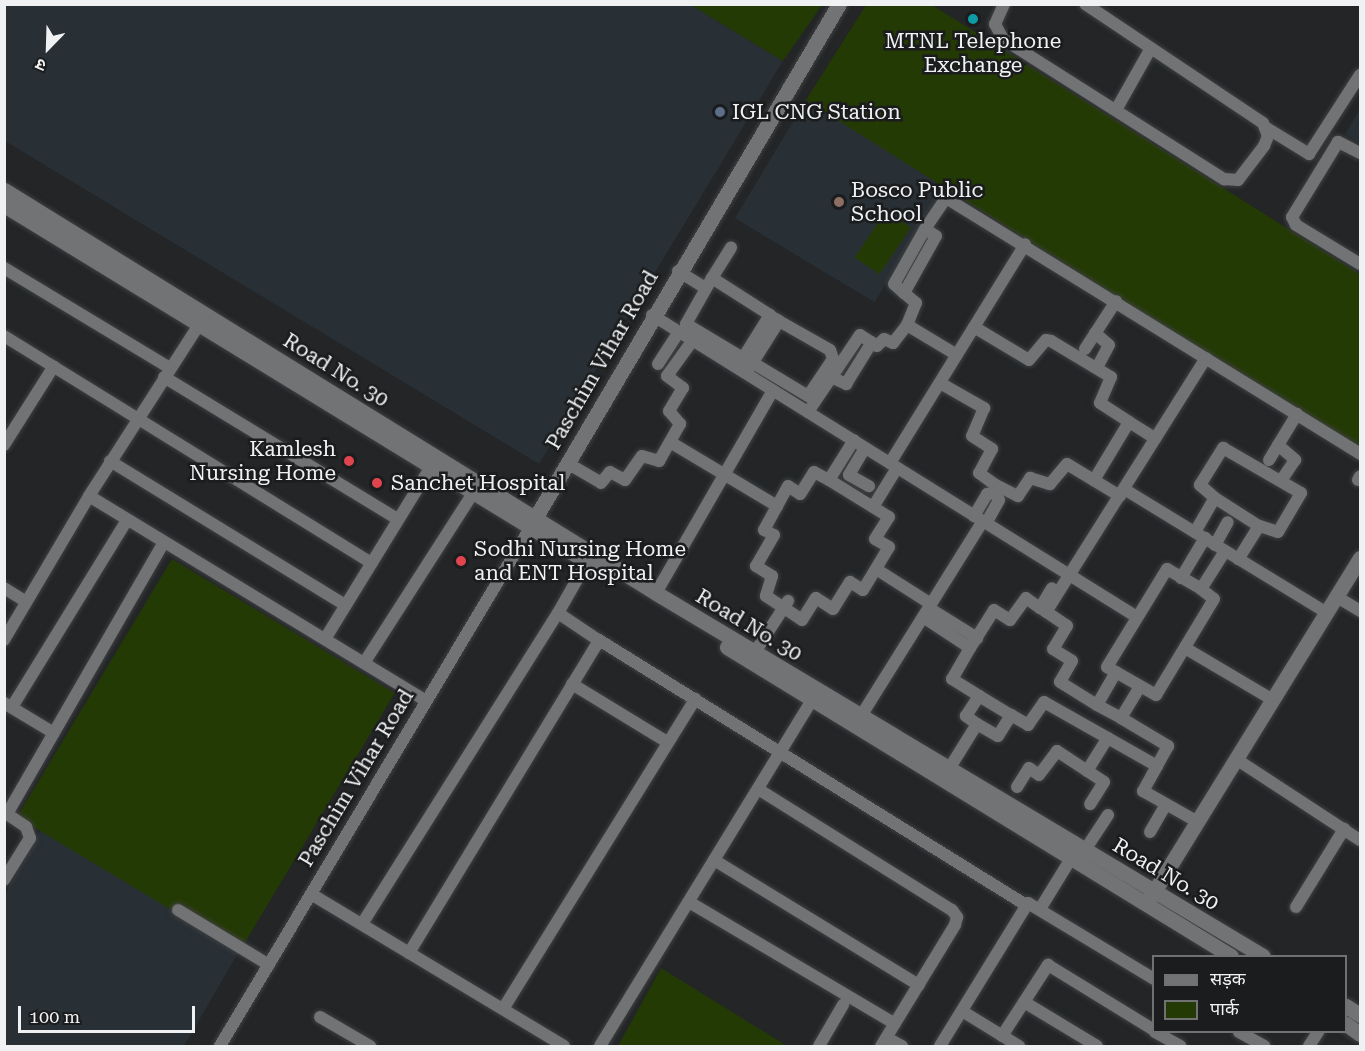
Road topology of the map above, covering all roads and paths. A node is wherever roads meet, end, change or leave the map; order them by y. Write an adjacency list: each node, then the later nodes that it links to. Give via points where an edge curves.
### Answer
1 (839, 4): 16 (street, Paschim Vihar Road)
2 (1004, 4): 6 (street, via 995,24 1003,39)
3 (1086, 4): 4 (street)
4 (1151, 48): 6 (street); 7 (street)
5 (1360, 75): 7 (street, via 1309,154)
6 (1116, 110): 7 (street, via 1230,181 1242,176 1264,146)
7 (1265, 127)
8 (1360, 153): 14 (street, via 1338,142 1292,217 1296,225)
9 (4, 190): 13 (street, Road No. 30)
10 (4, 205): 13 (street, Road No. 30)
11 (1025, 244): 18 (street); 22 (street, via 946,198 925,229 936,236 904,293 916,303); 23 (street)
12 (731, 247): 17 (street)
13 (106, 260): 21 (street, Road No. 30)
14 (1360, 264)
15 (4, 268): 35 (street)
16 (678, 271): 17 (street); 19 (street, Paschim Vihar Road)
17 (708, 283): 20 (street); 32 (street, via 686,324)
18 (1116, 301): 25 (street); 30 (street)
19 (652, 315): 24 (street); 51 (street, Paschim Vihar Road)
20 (774, 318): 32 (street); 32 (street, via 830,350 833,359 808,396)
21 (203, 319): 35 (street); 53 (street, Road No. 30); 70 (street, Road No. 30)
22 (907, 325): 29 (street); 38 (street, via 893,343 884,339 877,346 860,334)
23 (974, 327): 29 (street); 34 (street, via 1026,359 1031,359 1048,340)
24 (679, 332): 27 (street); 31 (street)
25 (1095, 333): 28 (street); 34 (street, via 1109,345)
26 (4, 336): 33 (street)
27 (693, 340): 32 (street); 44 (street, via 667,376 683,388 669,411 680,422)
28 (1085, 348)
29 (957, 355): 36 (street)
30 (1206, 358): 39 (street); 42 (street)
31 (658, 364)
32 (746, 364): 37 (street)
33 (54, 366): 40 (street); 45 (street)
34 (1097, 368): 41 (street, via 1111,377 1100,403)
35 (167, 372): 40 (street); 66 (street)
36 (940, 383): 52 (street); 59 (street, via 984,408 972,436 992,450 979,473)
37 (773, 390): 38 (street); 54 (street)
38 (808, 412): 43 (street)
39 (1297, 414): 46 (street); 48 (street)
40 (137, 419): 50 (street); 77 (street)
41 (1129, 422): 42 (street); 56 (street)
42 (1155, 438): 60 (street)
43 (854, 440): 47 (street); 55 (street)
44 (670, 442): 51 (street, via 658,462 640,457 624,480 610,472 601,483); 54 (street)
45 (4, 445)
46 (1278, 445): 49 (street); 57 (street, via 1295,460)
47 (865, 447): 52 (street); 58 (street, via 849,475)
48 (1360, 454)
49 (1269, 460)
50 (110, 461): 62 (street); 87 (street)
51 (567, 463): 70 (street, Paschim Vihar Road)
52 (894, 466): 65 (street); 68 (street)
53 (431, 467): 61 (street, Road No. 30); 66 (street)
54 (724, 475): 64 (street); 84 (street)
55 (829, 480): 64 (street, via 814,472 800,494 788,486); 65 (street)
56 (1094, 480): 59 (street, via 1064,464 1052,483 1032,477 1020,495); 60 (street)
57 (1281, 481): 63 (street, via 1223,448 1200,486); 71 (street, via 1301,493 1300,497 1276,533)
58 (868, 486)
59 (997, 490): 68 (street, via 999,500)
60 (1122, 492): 73 (street); 79 (street)
61 (473, 493): 70 (street, Road No. 30); 101 (street)
62 (88, 496): 67 (street); 86 (street)
63 (1215, 498): 71 (street); 73 (street)
64 (777, 507): 88 (street, via 764,530 774,535 756,566 772,576 766,596)
65 (873, 507): 78 (street, via 890,517 875,539 889,547)
66 (398, 519): 77 (street)
67 (127, 520): 72 (street); 110 (street)
68 (981, 520): 79 (street); 89 (street)
69 (1228, 522): 73 (street)
70 (533, 523): 76 (street, Road No. 30); 84 (street, Road No. 30); 109 (street, Paschim Vihar Road)
71 (1259, 526): 75 (street)
72 (164, 542): 95 (street); 116 (street)
73 (1210, 542): 75 (street); 80 (street); 82 (street)
74 (1360, 558): 85 (street)
75 (1238, 559): 93 (street)
76 (587, 562): 92 (street); 105 (street, Road No. 30)
77 (371, 563): 87 (street)
78 (876, 569): 88 (street, via 863,590 850,582 833,609 816,598 802,620); 89 (street)
79 (1066, 575): 90 (street); 94 (street)
80 (1182, 578): 82 (street); 94 (street, via 1167,569)
81 (4, 588): 86 (street)
82 (1201, 589): 99 (street, via 1214,598)
83 (773, 592): 88 (street)
84 (656, 593): 100 (street, Road No. 30)
85 (1337, 597): 91 (street); 93 (street)
86 (26, 602): 96 (street)
87 (345, 605): 95 (street)
88 (790, 606): 100 (street)
89 (928, 610): 98 (street); 112 (street)
90 (1043, 610): 98 (street, via 1026,598 1010,620 994,610); 111 (street, via 1067,626 1053,649 1072,662 1060,682)
91 (1360, 611)
92 (558, 613): 97 (street); 145 (street)
93 (1327, 613): 108 (street)
94 (1137, 617): 102 (street, via 1107,667)
95 (325, 639): 101 (street)
96 (4, 640)
97 (598, 640): 103 (street); 107 (street)
98 (974, 643): 106 (street, via 952,679)
99 (1185, 648): 104 (street, via 1156,695); 108 (street)
100 (755, 652): 105 (street, Road No. 30)
101 (364, 663): 109 (street)
102 (1116, 672): 104 (street); 111 (street)
103 (572, 684): 118 (street); 146 (street)
104 (1140, 686): 114 (street)
105 (815, 696): 112 (street, Road No. 30); 119 (street); 123 (street, Road No. 30)
106 (979, 696): 113 (street); 115 (street, via 966,716)
107 (695, 699): 118 (street); 119 (street)
108 (1273, 700): 120 (street)
109 (426, 701): 138 (street, Paschim Vihar Road)
110 (8, 705): 116 (street)
111 (1097, 705): 114 (street)
112 (861, 716): 123 (street, Road No. 30)
113 (1011, 716): 115 (street, via 998,736); 117 (street, via 1028,725 1044,702)
114 (1121, 718): 121 (street, via 1168,746)
115 (977, 724): 123 (street)
116 (54, 733): 128 (street)
117 (1108, 738): 121 (street); 122 (street)
118 (667, 742): 155 (street)
119 (780, 754): 125 (street); 140 (street)
120 (1236, 759): 130 (street); 131 (street)
121 (1157, 766): 127 (street, via 1143,791)
122 (1088, 771): 124 (street, via 1057,751 1039,775 1029,768); 126 (street, via 1104,782)
123 (952, 776): 134 (street, Road No. 30)
124 (1017, 787)
125 (758, 789): 135 (street); 151 (street, via 952,910 957,917 955,925)
126 (1090, 804)
127 (1166, 804): 130 (street); 132 (street)
128 (6, 813): 136 (street, via 30,833)
129 (1108, 815): 134 (street)
130 (1198, 822): 137 (street)
131 (1344, 829): 133 (street); 142 (street)
132 (1150, 832)
133 (1360, 840)
134 (1078, 852): 137 (street, Road No. 30); 141 (street, Road No. 30); 143 (street)
135 (714, 860): 139 (street); 151 (street)
136 (6, 873)
137 (1155, 892): 141 (street); 148 (street, Road No. 30)
138 (311, 894): 145 (street); 149 (street, Paschim Vihar Road)
139 (689, 902): 159 (street); 172 (street)
140 (1026, 905): 143 (street); 156 (street)
141 (1145, 906): 147 (street, Road No. 30)
142 (1296, 907)
143 (1040, 909): 150 (street)
144 (178, 910): 149 (street)
145 (362, 924): 146 (street)
146 (409, 953): 155 (street)
147 (1228, 955)
148 (1260, 955)
149 (268, 965): 169 (street, Paschim Vihar Road)
150 (1152, 978)
151 (919, 985): 159 (street)
152 (1024, 1002): 161 (street, via 1048,965); 166 (street); 177 (street)
153 (843, 1005): 173 (street)
154 (1347, 1007): 157 (street)
155 (503, 1009): 171 (street)
156 (962, 1011): 166 (street); 175 (street)
157 (1360, 1015)
158 (320, 1017): 167 (street)
159 (895, 1024): 168 (street)
160 (1347, 1025): 165 (street)
161 (1152, 1030)
162 (1157, 1033): 178 (street)
163 (1241, 1033): 179 (street)
164 (1317, 1033): 180 (street)
165 (1360, 1034)
166 (1002, 1036): 176 (street)
167 (353, 1042): 170 (street)
168 (884, 1042): 174 (street)
169 (220, 1047)
170 (369, 1047)
171 (564, 1047)
172 (600, 1047)
173 (819, 1047)
174 (902, 1047)
175 (940, 1047)
176 (1019, 1047)
177 (1097, 1047)
178 (1180, 1047)
179 (1264, 1047)
180 (1309, 1047)

